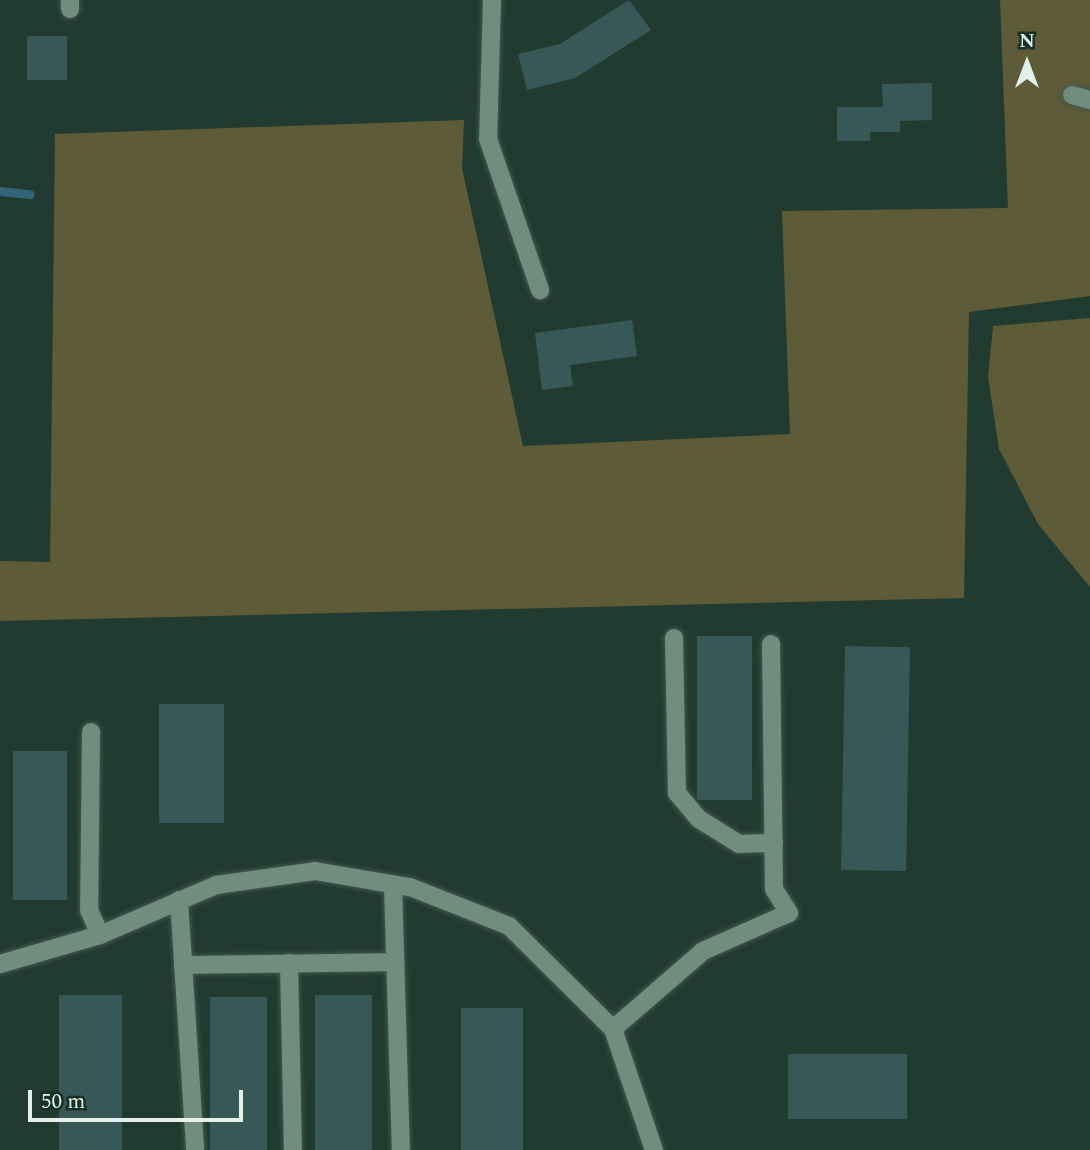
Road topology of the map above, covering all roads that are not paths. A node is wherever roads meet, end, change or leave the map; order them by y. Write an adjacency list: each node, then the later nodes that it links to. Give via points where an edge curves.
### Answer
1 (492, 0): 4 (street, via 488,139)
2 (1072, 95): 3 (street)
3 (1090, 100)
4 (540, 290)
5 (674, 638): 8 (street, via 677,793 699,819 739,844)
6 (771, 644): 8 (street)
7 (91, 732): 11 (street, via 89,910)
8 (774, 844): 16 (street, via 774,889 789,913 703,951)
9 (393, 884): 10 (street, via 315,871 216,884); 12 (street); 16 (street, via 509,926)
10 (179, 900): 11 (street); 15 (street)
11 (100, 935): 14 (street)
12 (395, 962): 13 (street); 19 (street)
13 (289, 963): 15 (street); 18 (street)
14 (0, 964)
15 (183, 965): 17 (street)
16 (613, 1029): 20 (street)
17 (195, 1150)
18 (293, 1150)
19 (401, 1150)
20 (654, 1150)

